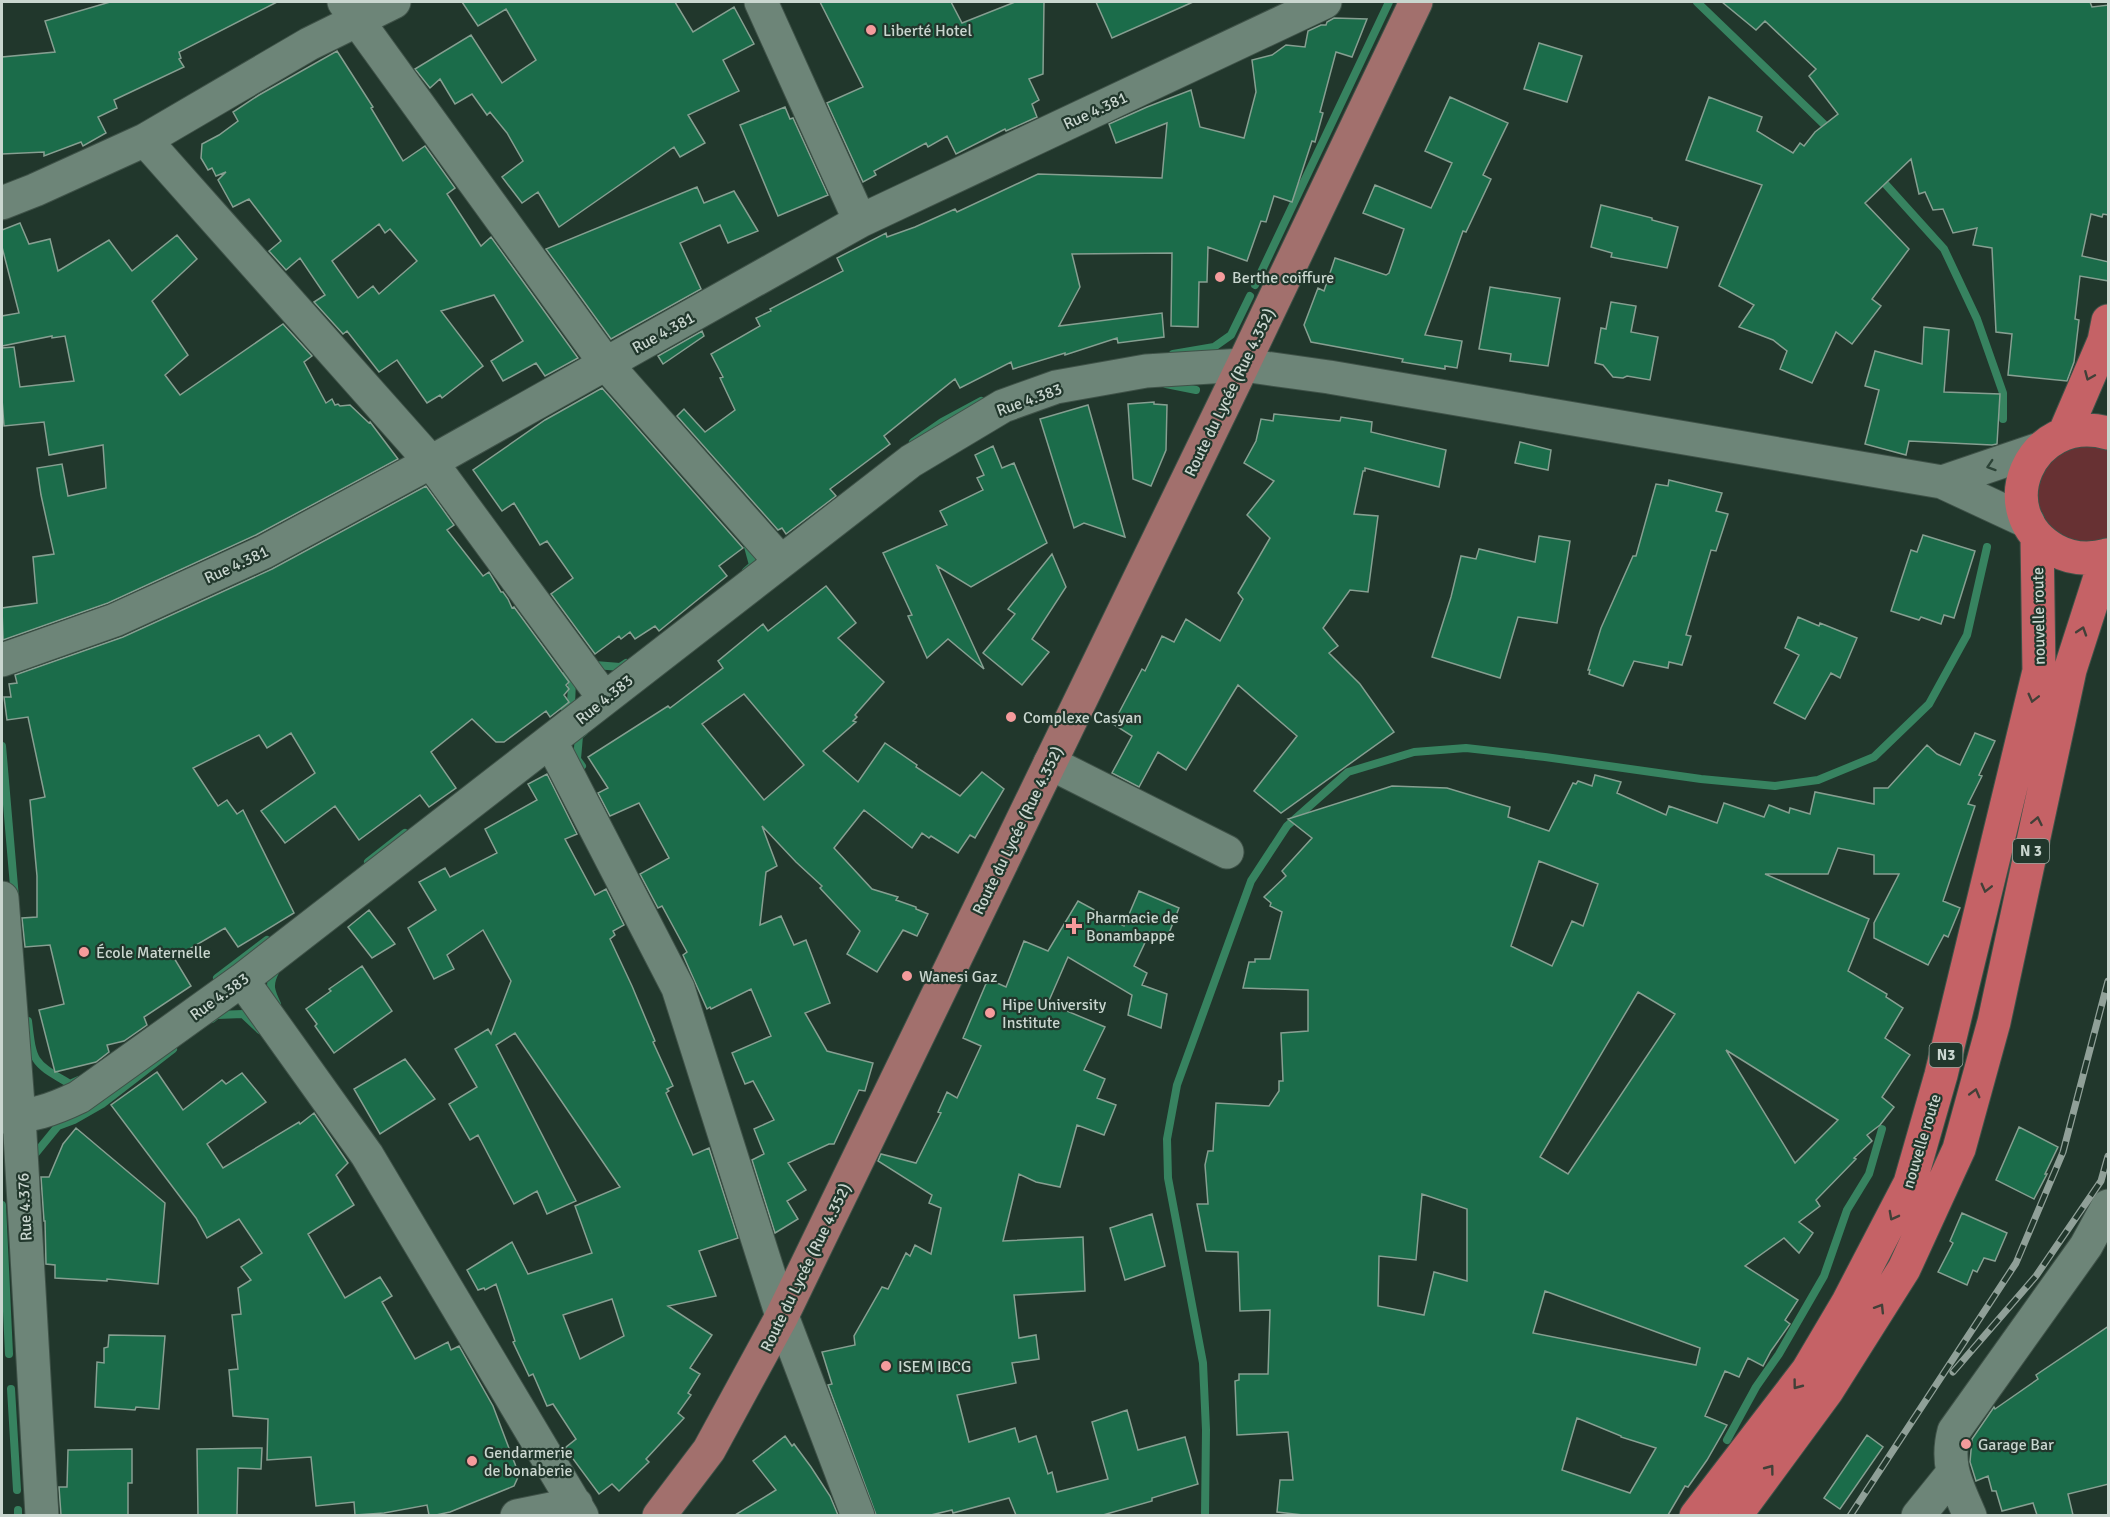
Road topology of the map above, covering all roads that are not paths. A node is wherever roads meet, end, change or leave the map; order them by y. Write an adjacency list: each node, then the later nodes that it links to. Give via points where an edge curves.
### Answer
1 (394, 2): 5 (street)
2 (761, 2): 8 (street)
3 (1325, 2): 8 (street, Rue 4.381)
4 (1416, 2): 11 (main road, Route du Lycée (Rue 4.352))
5 (351, 11): 6 (street, via 309,44); 10 (street)
6 (145, 140): 7 (street); 14 (street)
7 (2, 203)
8 (860, 221): 10 (street, Rue 4.381)
9 (2109, 321): 13 (highway, one-way to 13, via 2104,341)
10 (606, 364): 14 (street, Rue 4.381); 18 (street)
11 (1242, 365): 15 (street, Rue 4.383); 18 (street, Rue 4.383, via 1146,371 1056,387 1003,406 911,461); 22 (main road, Route du Lycée (Rue 4.352))
12 (2109, 433): 13 (highway, via 2081,429)
13 (2052, 441): 15 (street, one-way to 15); 16 (highway, nouvelle route, via 2030,462 2024,476 2023,507)
14 (431, 462): 19 (street, Rue 4.381, via 264,552 115,620); 20 (street)
15 (1942, 482): 16 (street)
16 (2032, 529): 17 (highway, via 2062,554 2092,559); 35 (highway, nouvelle route / N3, one-way to 35, via 2039,671 1941,1075 1910,1183 1808,1370)
17 (2108, 555): 36 (highway, nouvelle route / N 3, one-way to 17, via 1827,1391 1904,1269 1959,1149 1994,1022 2070,670)
18 (781, 562): 20 (street, Rue 4.383)
19 (2, 660)
20 (604, 698): 21 (street, Rue 4.383)
21 (551, 742): 25 (street, Rue 4.383); 28 (street, via 678,988)
22 (1050, 763): 23 (street); 28 (main road, Route du Lycée (Rue 4.352))
23 (1227, 852)
24 (2, 898): 26 (street, Rue 4.376)
25 (242, 980): 26 (street, Rue 4.383, via 79,1097 52,1110); 30 (street, via 367,1155)
26 (10, 1117): 31 (street, Rue 4.376)
27 (2109, 1206): 29 (street, via 2086,1246 1954,1431 1949,1455)
28 (782, 1316): 33 (main road, Route du Lycée (Rue 4.352), via 709,1450); 34 (street)
29 (1952, 1474): 37 (street); 38 (street)
30 (579, 1510): 32 (street)
31 (42, 1515)
32 (517, 1515)
33 (659, 1515)
34 (858, 1515)
35 (1696, 1515)
36 (1735, 1515)
37 (1918, 1515)
38 (1970, 1515)

